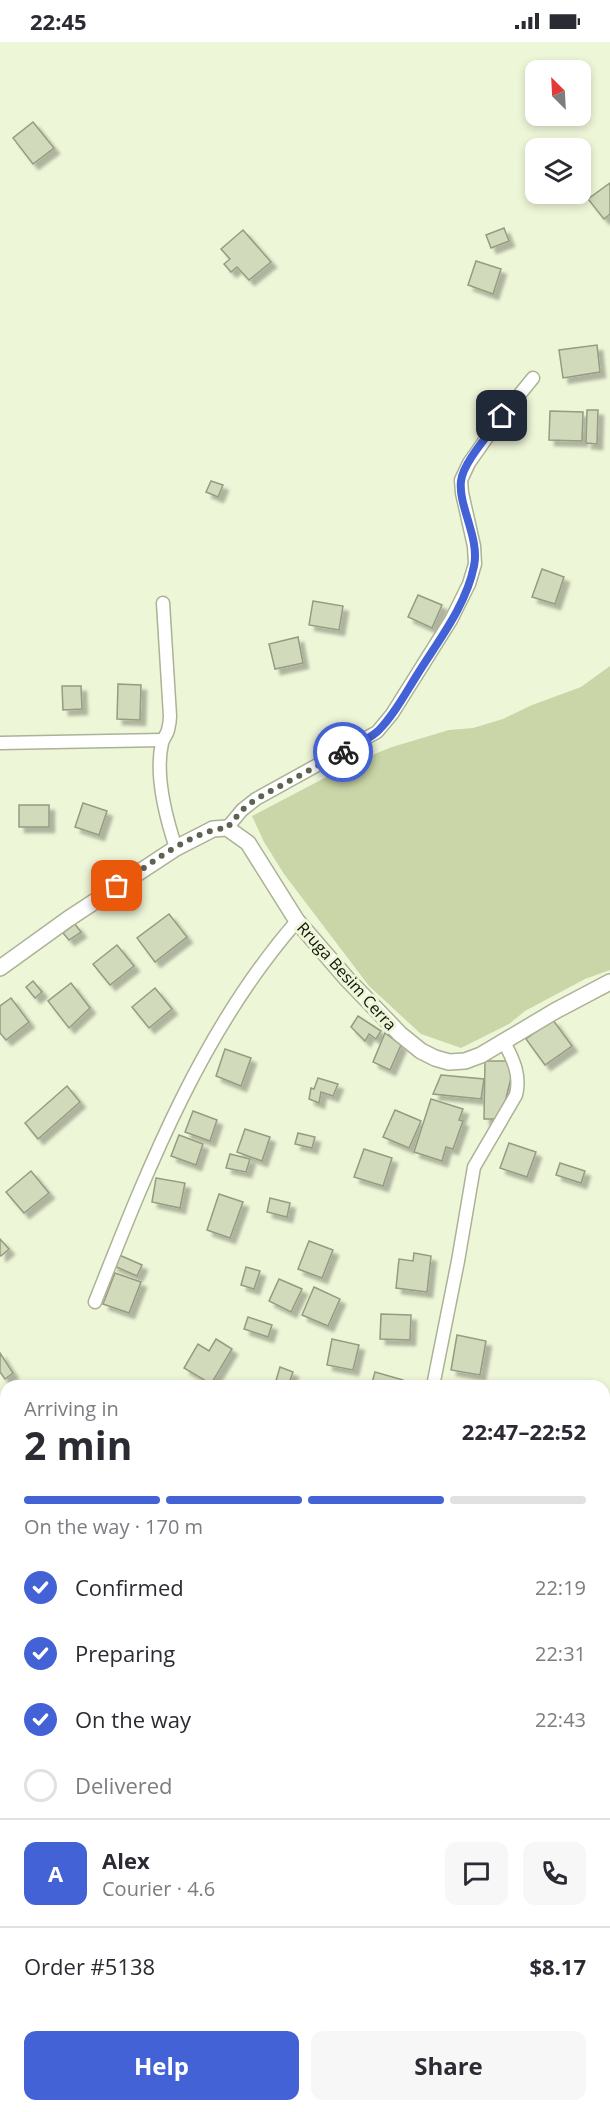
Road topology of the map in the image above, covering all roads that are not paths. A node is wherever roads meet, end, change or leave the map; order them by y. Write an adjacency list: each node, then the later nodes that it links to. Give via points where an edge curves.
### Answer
1 (533, 378): 5 (street, via 502,416 461,480 475,564 451,620 392,714 377,732 256,799)
2 (163, 603): 3 (street, via 170,716 168,732)
3 (162, 740): 4 (street); 6 (street, via 162,792)
4 (0, 742)
5 (227, 828): 6 (street, via 213,829); 7 (street, Rruga Besim Cerra, via 248,843)
6 (176, 848): 8 (street)
7 (297, 921): 10 (street, Rruga Besim Cerra, via 372,1006 421,1051 449,1062 465,1061); 11 (street, via 272,949 228,1014 188,1083 161,1138)
8 (0, 968)
9 (610, 982): 10 (street, Rruga Besim Cerra)
10 (504, 1042): 12 (street, via 519,1082 516,1095 474,1167)
11 (95, 1302)
12 (434, 1380)

